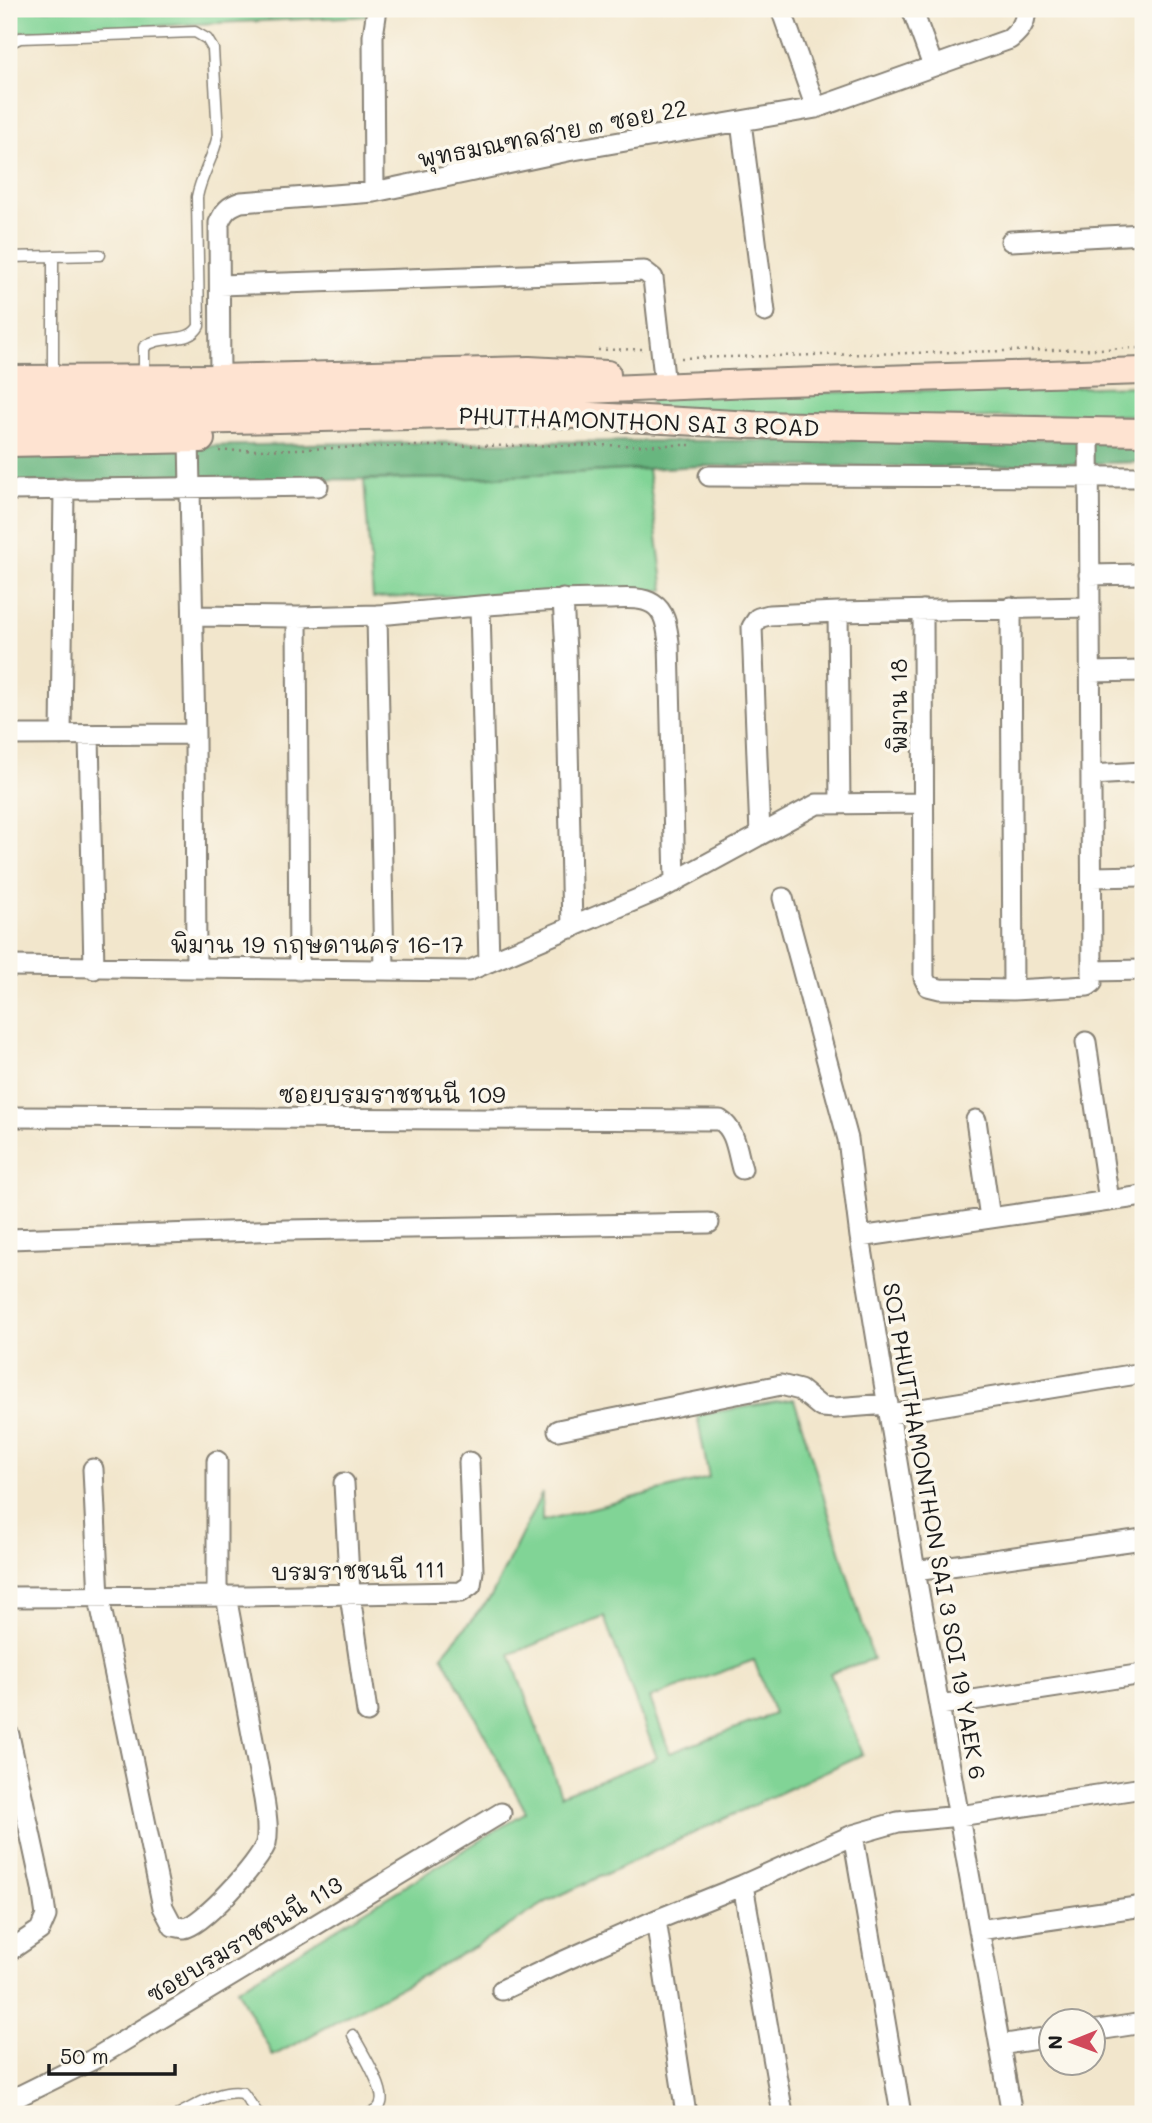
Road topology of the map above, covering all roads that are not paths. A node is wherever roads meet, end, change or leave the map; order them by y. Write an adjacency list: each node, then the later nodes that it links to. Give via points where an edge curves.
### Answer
1 (377, 9): 9 (street, via 373,36)
2 (781, 9): 7 (street)
3 (912, 9): 6 (street)
4 (1026, 9): 6 (street, พุทธมณฑลสาย ๓ ซอย 22, via 1020,30 1010,39)
5 (9, 43): 19 (lane, via 20,38 195,32 213,49 218,135 197,197 199,326 185,337 158,339 144,347)
6 (933, 66): 7 (street, พุทธมณฑลสาย ๓ ซอย 22)
7 (816, 108): 8 (street, พุทธมณฑลสาย ๓ ซอย 22)
8 (741, 122): 9 (street, พุทธมณฑลสาย ๓ ซอย 22); 16 (street)
9 (374, 192): 15 (street, พุทธมณฑลสาย ๓ ซอย 22, via 230,205 219,223)
10 (1143, 234): 11 (street)
11 (1011, 240)
12 (100, 255): 13 (lane)
13 (53, 256): 14 (lane); 22 (lane)
14 (9, 257)
15 (220, 285): 17 (street, via 644,271 653,278); 20 (street, พุทธมณฑลสาย ๓ ซอย 22)
16 (765, 312)
17 (663, 368): 20 (main road); 23 (main road)
18 (1143, 371): 23 (main road, PHUTTHAMONTHON SAI 3 ROAD)
19 (144, 377): 20 (main road); 22 (main road)
20 (220, 378)
21 (9, 379): 22 (main road)
22 (53, 379)
23 (752, 383): 24 (main road, PHUTTHAMONTHON SAI 3 ROAD)
24 (538, 402): 25 (main road, PHUTTHAMONTHON SAI 3 ROAD); 26 (main road, PHUTTHAMONTHON SAI 3 ROAD); 27 (main road, PHUTTHAMONTHON SAI 3 ROAD)
25 (9, 403)
26 (9, 425)
27 (752, 425): 29 (main road, PHUTTHAMONTHON SAI 3 ROAD); 31 (main road)
28 (1143, 432): 29 (main road, PHUTTHAMONTHON SAI 3 ROAD)
29 (1089, 433): 34 (street)
30 (9, 443): 31 (main road)
31 (189, 445): 37 (street)
32 (709, 476): 34 (street)
33 (1143, 477): 34 (street)
34 (1089, 478): 40 (street)
35 (318, 486): 37 (street)
36 (64, 489): 37 (street); 38 (street); 52 (street)
37 (190, 489): 47 (street)
38 (9, 490)
39 (1143, 574): 40 (street)
40 (1090, 575): 44 (street)
41 (563, 599): 42 (street); 63 (street, via 638,599 660,609 665,621); 65 (street)
42 (480, 607): 48 (street); 66 (street)
43 (1011, 607): 44 (street); 45 (street); 74 (street)
44 (1089, 607): 51 (street)
45 (923, 610): 46 (street); 58 (street, พิมาน 18)
46 (838, 612): 59 (street); 60 (street, via 769,615 758,618 752,627)
47 (193, 615): 49 (street); 53 (street)
48 (377, 615): 49 (street); 71 (street)
49 (297, 617): 70 (street)
50 (1143, 671): 51 (street)
51 (1090, 672): 57 (street)
52 (61, 734): 54 (street); 55 (street)
53 (195, 734): 55 (street); 68 (street)
54 (9, 735)
55 (89, 735): 69 (street)
56 (1143, 772): 57 (street)
57 (1091, 775): 62 (street)
58 (922, 803): 59 (street, พิมาน 19 กฤษดานคร 16-17); 74 (street, พิมาน 18, via 924,978 928,986 940,989)
59 (840, 804): 60 (street, พิมาน 19 กฤษดานคร 16-17, via 817,804)
60 (760, 835): 63 (street, พิมาน 19 กฤษดานคร 16-17)
61 (1143, 876): 62 (street)
62 (1092, 877): 73 (street)
63 (675, 882): 65 (street, พิมาน 19 กฤษดานคร 16-17)
64 (783, 898): 83 (street, SOI PHUTTHAMONTHON SAI 3 SOI 19 YAEK 6, via 848,1139)
65 (572, 928): 66 (street, พิมาน 19 กฤษดานคร 16-17)
66 (489, 962): 71 (street, พิมาน 19 กฤษดานคร 16-17, via 468,971)
67 (9, 966): 69 (street, พิมาน 19 กฤษดานคร 16-17)
68 (196, 967): 69 (street, พิมาน 19 กฤษดานคร 16-17); 70 (street, พิมาน 19 กฤษดานคร 16-17)
69 (94, 969)
70 (299, 970): 71 (street, พิมาน 19 กฤษดานคร 16-17)
71 (384, 970)
72 (1143, 970): 73 (street)
73 (1092, 971): 74 (street, via 1092,983 1082,987)
74 (1013, 990)
75 (1086, 1042): 80 (street)
76 (9, 1117): 78 (street, ซอยบรมราชชนนี 109, via 720,1120 733,1134)
77 (976, 1120): 81 (street)
78 (742, 1169)
79 (1143, 1196): 80 (street)
80 (1109, 1201): 81 (street)
81 (990, 1218): 83 (street)
82 (709, 1223): 84 (street)
83 (860, 1237): 86 (street, SOI PHUTTHAMONTHON SAI 3 SOI 19 YAEK 6)
84 (9, 1238)
85 (1143, 1373): 86 (street)
86 (889, 1409): 87 (street, via 821,1407 800,1390 781,1385); 93 (street, SOI PHUTTHAMONTHON SAI 3 SOI 19 YAEK 6)
87 (558, 1430)
88 (217, 1461): 95 (street)
89 (469, 1462): 94 (street, บรมราชชนนี 111, via 471,1585 461,1592)
90 (93, 1469): 97 (street)
91 (344, 1483): 94 (street)
92 (1143, 1539): 93 (street)
93 (915, 1571): 99 (street, SOI PHUTTHAMONTHON SAI 3 SOI 19 YAEK 6)
94 (350, 1595): 95 (street, บรมราชชนนี 111); 100 (street)
95 (229, 1596): 97 (street, บรมราชชนนี 111); 97 (street, via 264,1799 265,1843 254,1865 231,1889 197,1923 183,1928 173,1926 163,1907)
96 (9, 1597): 97 (street, บรมราชชนนี 111)
97 (99, 1598)
98 (1143, 1674): 99 (street)
99 (940, 1705): 104 (street, SOI PHUTTHAMONTHON SAI 3 SOI 19 YAEK 6)
100 (367, 1712)
101 (9, 1735): 110 (street, via 46,1916 40,1930)
102 (1143, 1788): 104 (street)
103 (501, 1813): 117 (street, ซอยบรมราชชนนี 113, via 92,2060)
104 (959, 1816): 105 (street, via 898,1822); 109 (street, SOI PHUTTHAMONTHON SAI 3 SOI 19 YAEK 6)
105 (853, 1835): 106 (street); 123 (street)
106 (743, 1885): 108 (street); 122 (street)
107 (1143, 1906): 109 (street)
108 (656, 1920): 111 (street); 121 (street)
109 (979, 1930): 116 (street, SOI PHUTTHAMONTHON SAI 3 SOI 19 YAEK 6)
110 (9, 1951)
111 (502, 1990)
112 (1143, 2023): 113 (street)
113 (1106, 2029)
114 (353, 2035): 120 (lane, via 382,2091 381,2103)
115 (1036, 2039): 116 (street)
116 (1000, 2045): 124 (street, SOI PHUTTHAMONTHON SAI 3 SOI 19 YAEK 6)
117 (9, 2101)
118 (179, 2114): 119 (lane, via 231,2091 243,2094)
119 (258, 2114)
120 (369, 2114)
121 (686, 2114)
122 (783, 2114)
123 (901, 2114)
124 (1012, 2114)

